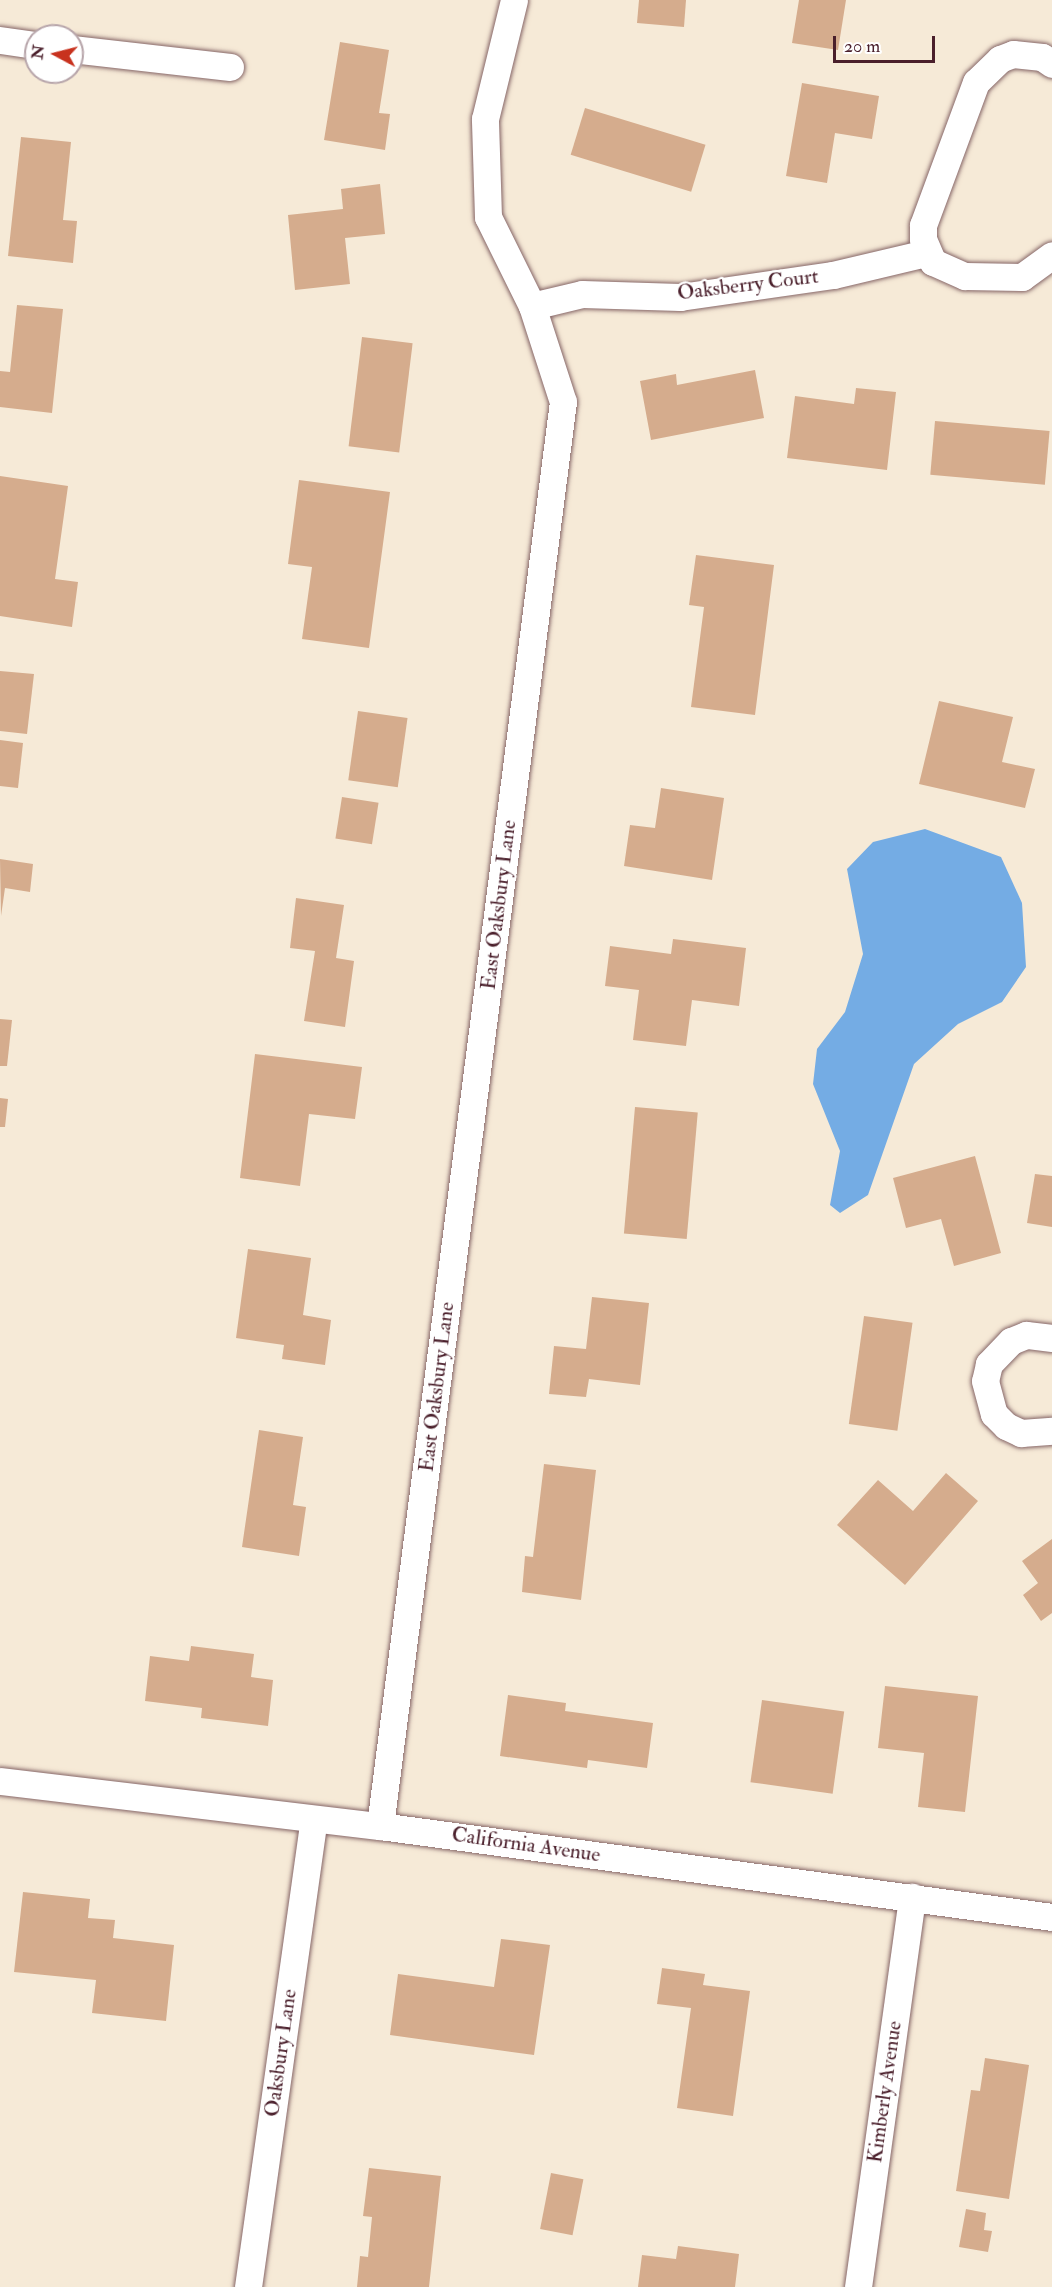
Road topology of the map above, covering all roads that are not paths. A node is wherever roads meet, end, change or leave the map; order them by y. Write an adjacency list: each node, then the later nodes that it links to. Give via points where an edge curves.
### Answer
1 (514, 0): 9 (street, East Oaksbury Lane, via 485,119 488,217)
2 (0, 40): 3 (street)
3 (24, 43)
4 (84, 50): 6 (street)
5 (1052, 64): 7 (street, via 1042,57 1014,54 1000,59 976,82 924,225)
6 (231, 68)
7 (926, 253): 8 (street, via 953,273 1011,279 1041,268); 9 (street, Oaksberry Court, via 833,275 680,297 592,293)
8 (1052, 255)
9 (532, 306): 14 (street, East Oaksbury Lane, via 563,402)
10 (1052, 1338): 11 (street, via 1026,1335 1011,1341 989,1364 985,1381 994,1414 1006,1426 1021,1433)
11 (1052, 1431)
12 (0, 1781): 13 (street, California Avenue)
13 (314, 1820): 14 (street, California Avenue); 17 (street, Oaksbury Lane)
14 (380, 1826): 15 (street, California Avenue)
15 (912, 1897): 16 (street, California Avenue); 18 (street, Kimberly Avenue)
16 (1052, 1917)
17 (248, 2287)
18 (858, 2287)

